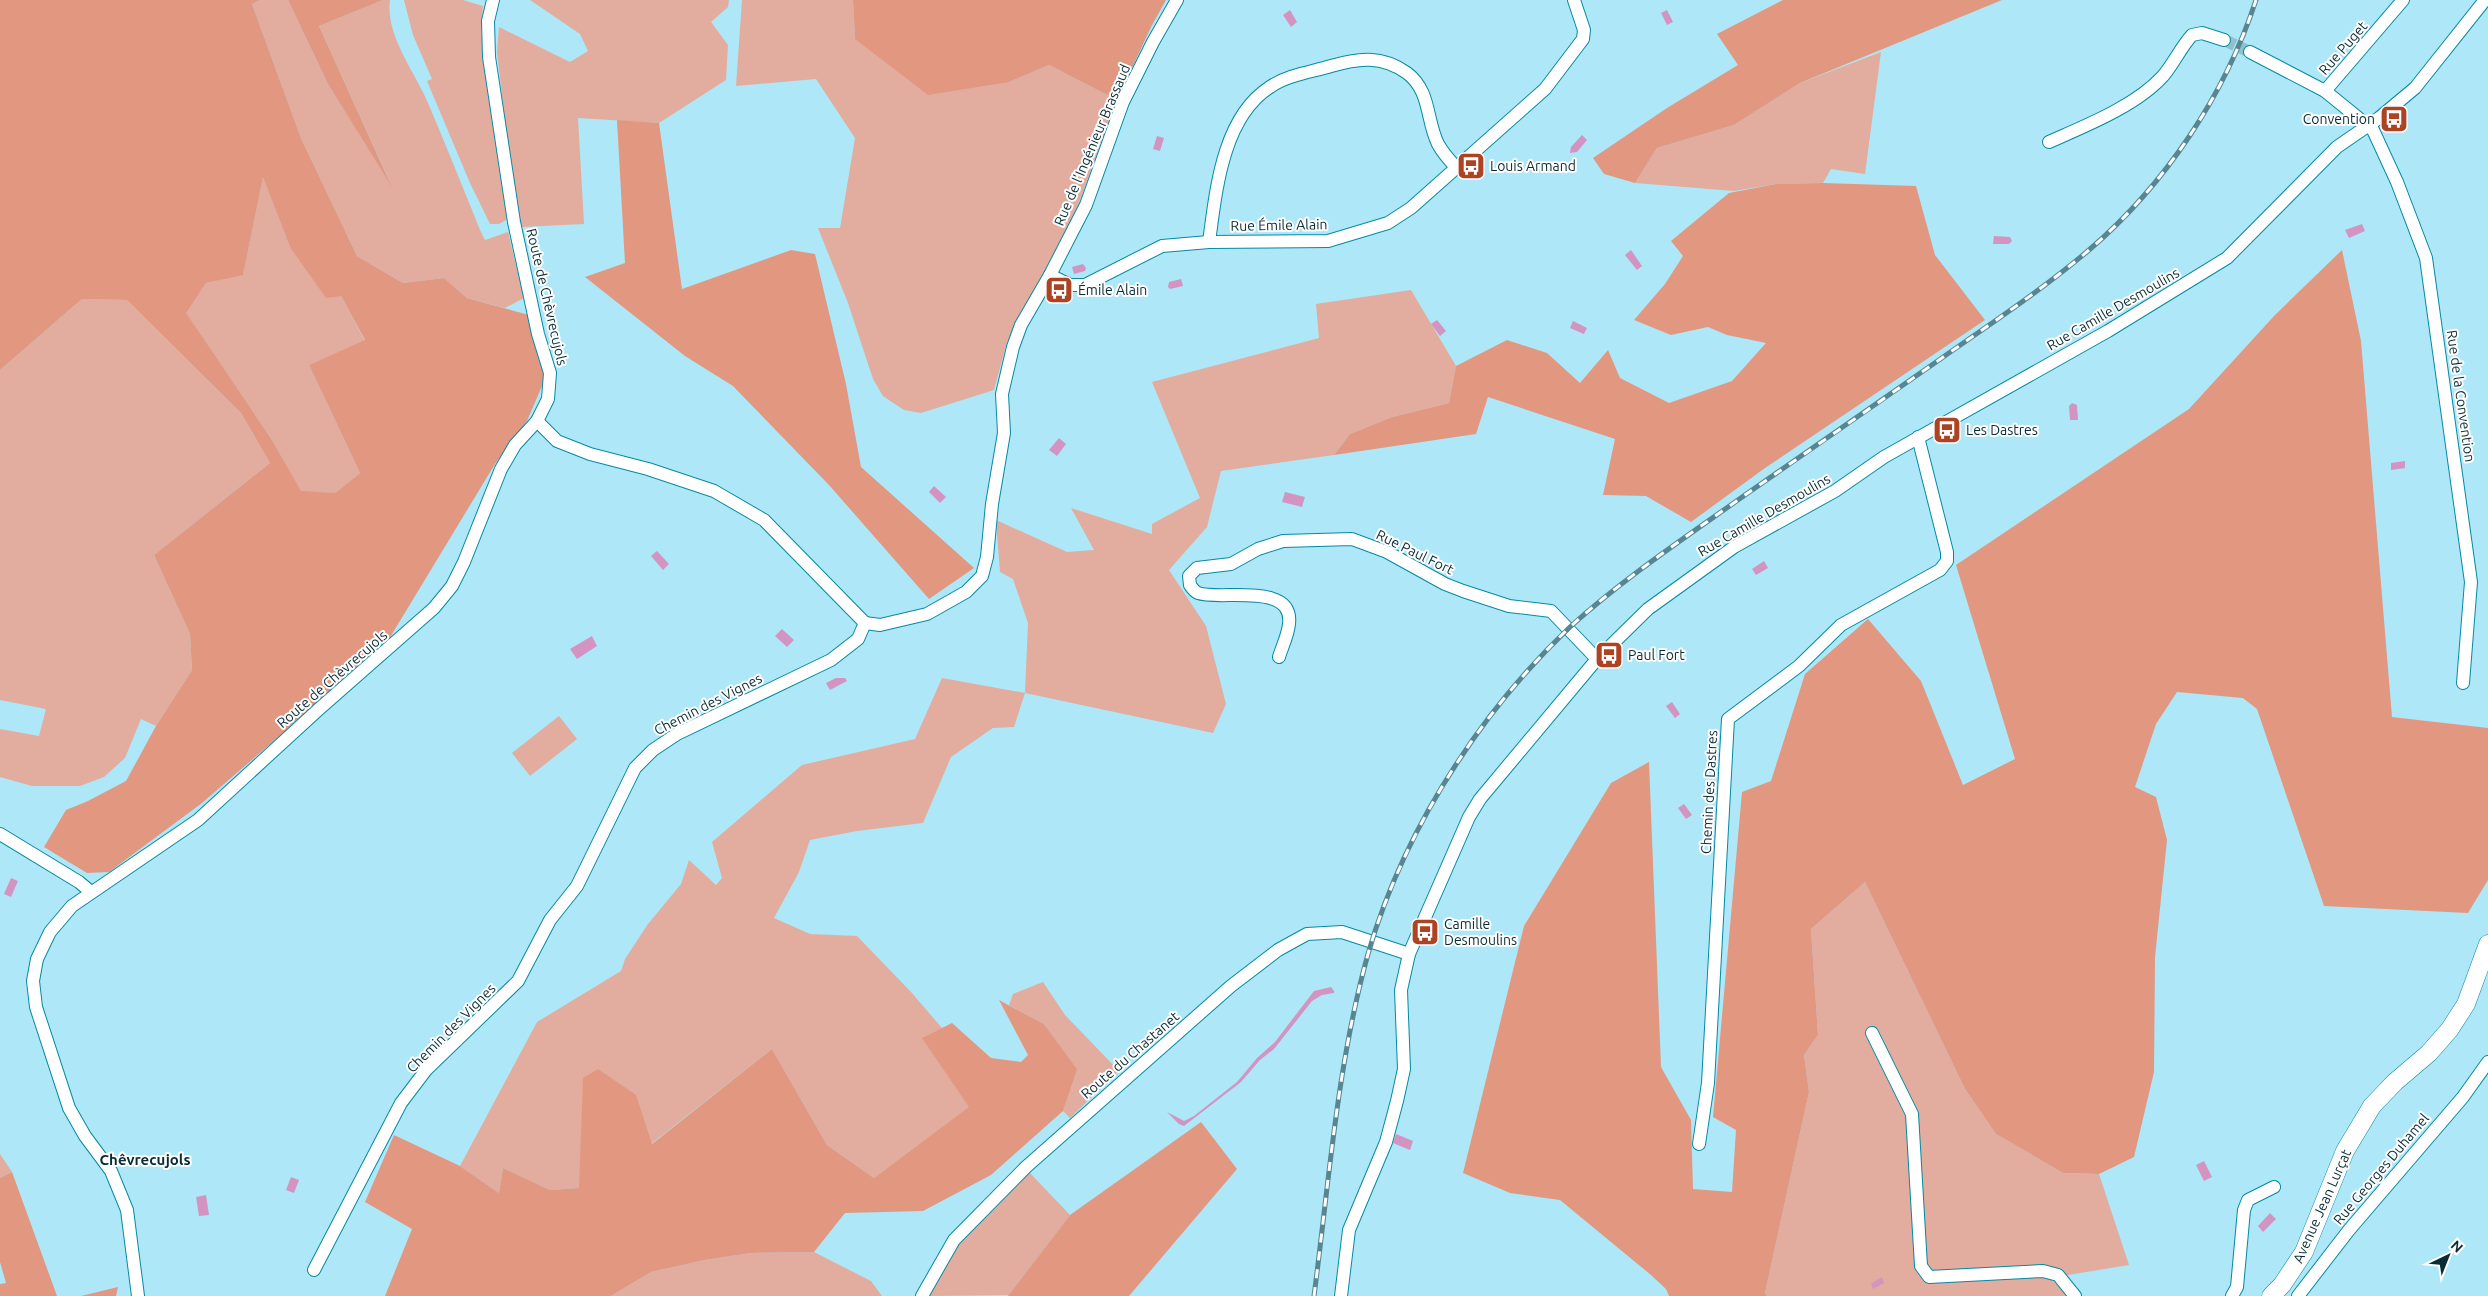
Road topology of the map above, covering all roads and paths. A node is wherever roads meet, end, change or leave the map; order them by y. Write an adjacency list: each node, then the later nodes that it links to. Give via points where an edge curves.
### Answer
1 (493, 0): 14 (street, Route de Chèvrecujols, via 488,21 488,57 510,199 538,334 550,373 548,399)
2 (1177, 0): 13 (street, Rue de l'Ingénieur Brassaud, via 1124,102 1086,205)
3 (1574, 0): 11 (street, Rue Émile Alain, via 1584,30 1578,48 1545,89)
4 (2403, 0): 8 (street, Rue Puget)
5 (2485, 0): 9 (street, Rue Camille Desmoulins, via 2415,88)
6 (2224, 40): 10 (street, via 2202,33 2192,35 2162,76 2142,94 2090,124)
7 (2250, 52): 8 (street, Rue de la Convention)
8 (2325, 91): 9 (street, Rue de la Convention)
9 (2367, 126): 15 (street, Rue Camille Desmoulins, via 2337,147 2227,258 2103,334); 19 (street, Rue de la Convention, via 2373,130 2397,182 2426,258 2471,582)
10 (2049, 142)
11 (1457, 168): 12 (street, Rue Émile Alain, via 1388,224 1365,231 1328,241); 12 (street, via 1438,143 1420,87 1391,63 1376,59 1354,60 1289,78 1269,87 1249,107 1233,133 1219,174)
12 (1208, 242): 13 (street, Rue Émile Alain, via 1162,246 1085,285 1070,285)
13 (1050, 275): 16 (street, Rue de l'Ingénieur Brassaud, via 1021,325 1002,394 1004,433 982,576 966,592 927,614 880,625)
14 (537, 421): 16 (street, via 557,441 714,491 764,520); 21 (street, Route de Chèvrecujols, via 515,445 501,469 464,562 452,586 434,608 198,820)
15 (1918, 437): 18 (street, Rue Camille Desmoulins, via 1836,491 1713,560 1648,609); 26 (street, Chemin des Dastres, via 1947,552 1940,570 1842,625 1799,666 1728,719 1708,1083)
16 (865, 623): 28 (street, Chemin des Vignes, via 858,639 831,660 678,734 653,750 635,768 577,886 550,920 518,981 426,1070 402,1103)
17 (1279, 657): 18 (street, Rue Paul Fort, via 1289,625 1289,614 1281,604 1246,594 1213,596 1196,592 1190,585 1189,576 1197,568 1231,564 1258,549 1284,541 1352,539 1387,552 1463,591 1509,606 1551,612)
18 (1597, 659): 23 (street, Rue Camille Desmoulins, via 1480,799 1469,817)
19 (2463, 683)
20 (0, 834): 21 (street)
21 (90, 892): 30 (street, Route de Chèvrecujols, via 72,906 50,932 37,959 32,981 36,1007 70,1108 111,1171 127,1210)
22 (2488, 944): 34 (main road, Avenue Jean Lurçat, via 2469,997 2450,1029 2429,1054 2372,1106 2345,1151 2304,1252)
23 (1409, 954): 31 (street, Route du Chastanet, via 1342,932 1307,934 1278,950 1231,986 1026,1167 954,1240); 32 (street, Rue Camille Desmoulins, via 1401,990 1404,1069 1386,1142 1349,1230)
24 (1872, 1033): 33 (street, via 1912,1114 1921,1266 1929,1277 2043,1271 2058,1275)
25 (2488, 1062): 35 (street, Rue Georges Duhamel)
26 (1698, 1144)
27 (2274, 1187): 29 (street, via 2248,1200 2244,1210)
28 (314, 1270)
29 (2237, 1293)
30 (138, 1296)
31 (922, 1296)
32 (1341, 1296)
33 (2075, 1296)
34 (2271, 1296)
35 (2298, 1296)

